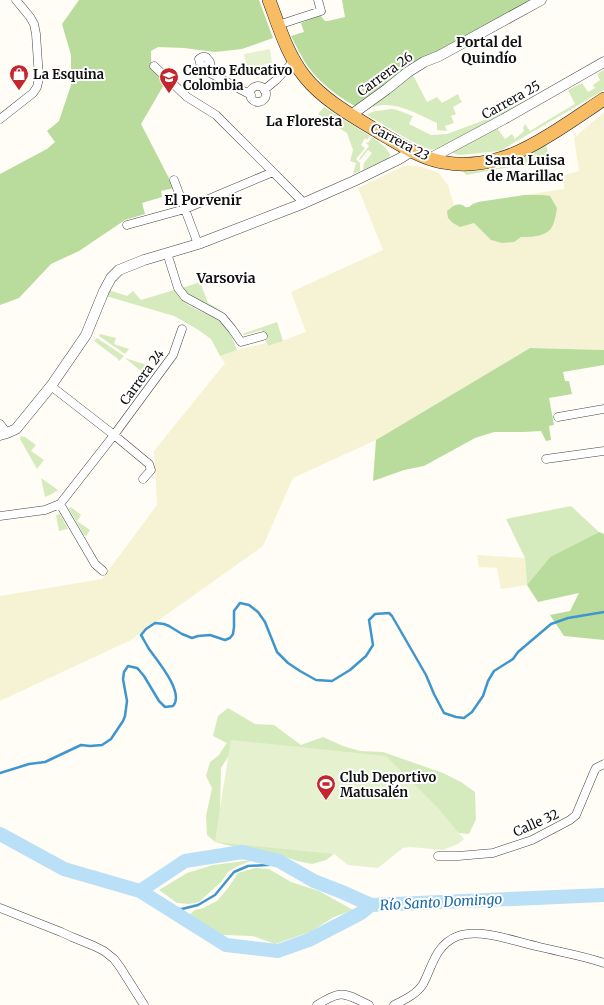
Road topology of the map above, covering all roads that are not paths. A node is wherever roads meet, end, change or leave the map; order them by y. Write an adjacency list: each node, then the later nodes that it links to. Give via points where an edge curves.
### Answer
1 (16, 0): 14 (street, via 34,24 39,78 33,93)
2 (269, 0): 5 (highway, Carrera 23)
3 (318, 0): 5 (street, via 321,11)
4 (541, 0): 13 (street, Carrera 26, via 424,62)
5 (278, 25): 6 (highway, Carrera 23)
6 (294, 61): 10 (street); 13 (highway, Carrera 23, via 317,90)
7 (604, 62): 16 (street, Carrera 25, via 511,116)
8 (154, 66): 17 (street, via 187,97 216,114)
9 (210, 73): 11 (street)
10 (264, 90): 11 (street, via 255,87); 11 (street, via 266,95 261,102 255,101)
11 (251, 95)
12 (604, 99): 16 (highway, Carrera 23, via 536,143 500,159 469,164)
13 (351, 115): 15 (highway, Carrera 23)
14 (0, 119)
15 (412, 151): 16 (highway, Carrera 23); 19 (street)
16 (429, 159)
17 (273, 172): 19 (street); 20 (street)
18 (174, 180): 20 (street)
19 (304, 203): 22 (street)
20 (185, 209): 21 (street); 22 (street)
21 (127, 225)
22 (198, 244): 23 (street)
23 (167, 253): 25 (street, via 178,288 185,297 222,317 241,342); 26 (street, via 119,270 111,278 86,335)
24 (182, 329): 31 (street, Carrera 24, via 174,355)
25 (263, 336)
26 (51, 386): 30 (street, via 16,429); 31 (street)
27 (604, 409): 28 (street)
28 (558, 417)
29 (0, 424): 30 (street)
30 (4, 434)
31 (114, 435): 34 (street, via 149,464 150,470); 35 (street, Carrera 24)
32 (604, 451): 33 (street)
33 (546, 459)
34 (143, 479)
35 (60, 504): 36 (street, via 45,510); 37 (street, via 95,564)
36 (0, 516)
37 (104, 571)
38 (604, 764): 39 (street, Calle 32, via 596,768 576,815 570,820 532,840 493,853)
39 (438, 856)
40 (0, 908): 42 (street, via 104,951 120,967)
41 (604, 963): 45 (street, via 490,934 457,936 439,950 423,985)
42 (144, 1005)
43 (317, 1005): 44 (street, via 334,995 342,994)
44 (369, 1005)
45 (394, 1005)

